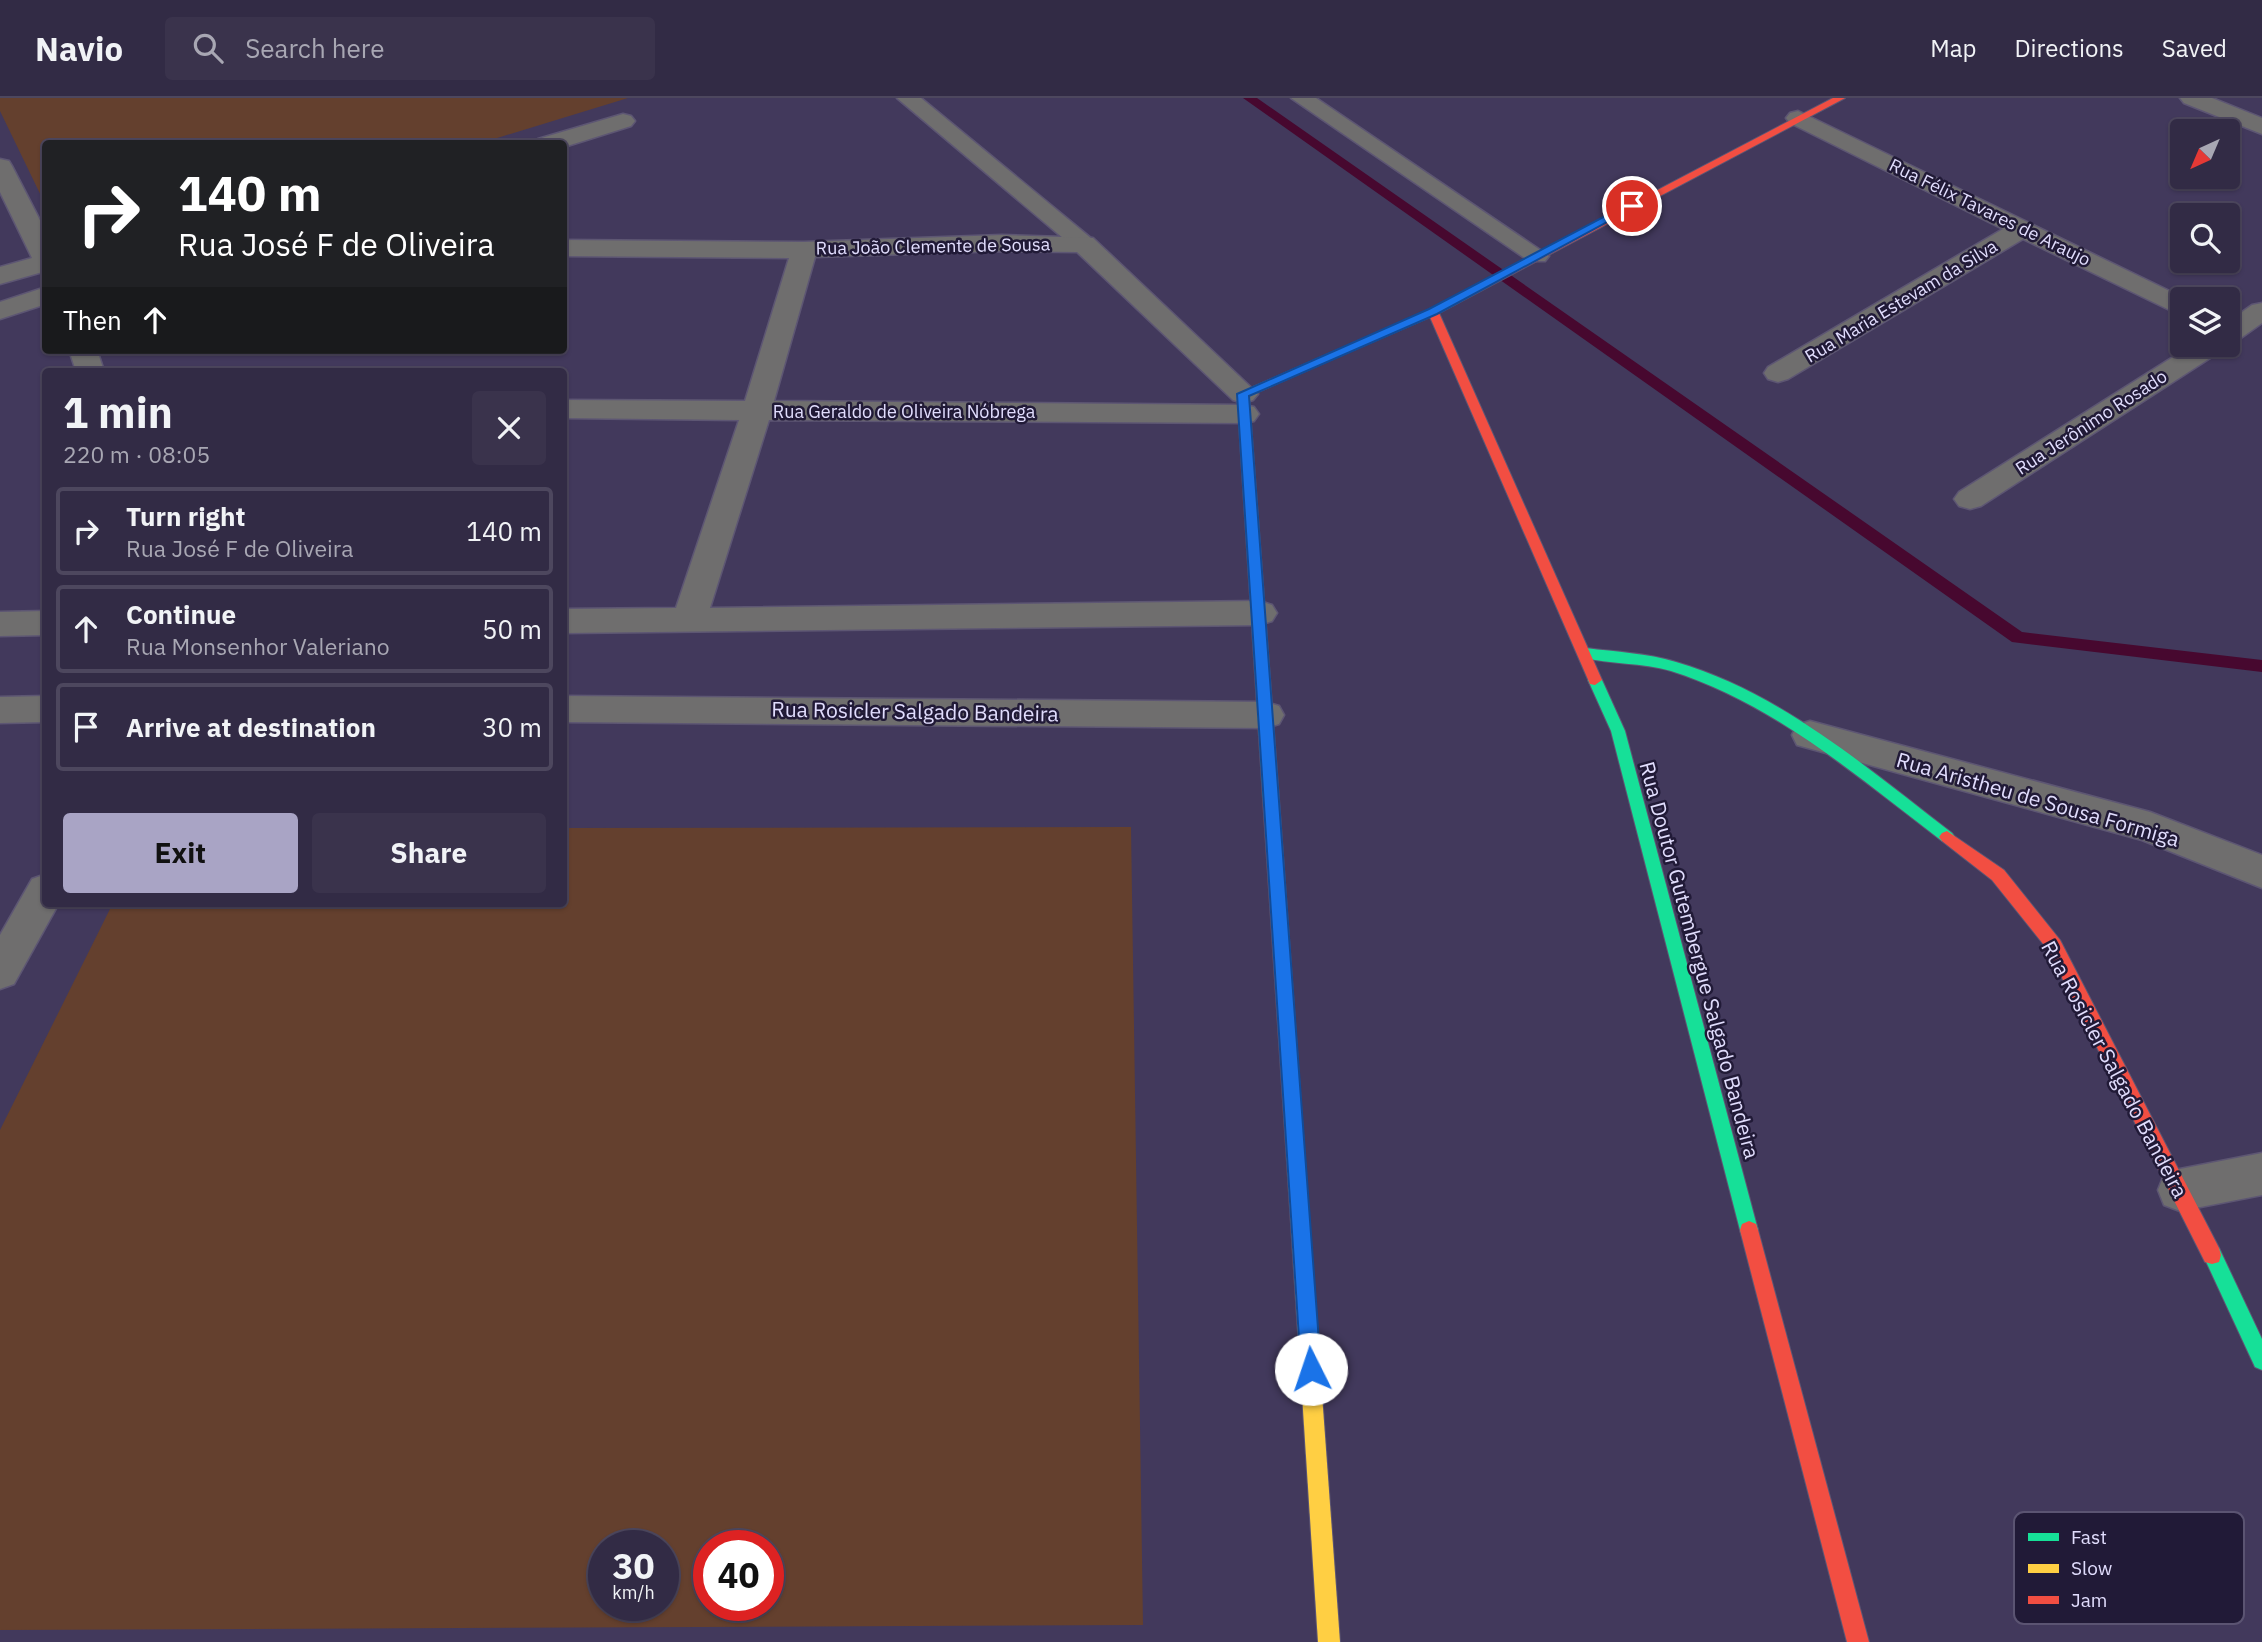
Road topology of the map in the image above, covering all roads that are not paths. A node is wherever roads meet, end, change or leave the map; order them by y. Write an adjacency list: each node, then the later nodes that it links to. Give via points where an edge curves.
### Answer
1 (908, 98): 11 (lane)
2 (1302, 98): 15 (lane)
3 (1840, 98): 5 (street)
4 (2192, 98): 7 (street)
5 (1798, 118): 10 (street, Rua Félix Tavares de Araujo); 15 (street)
6 (623, 121): 8 (street)
7 (2262, 127)
8 (560, 140)
9 (0, 166): 14 (street)
10 (2023, 228): 19 (street, Rua Félix Tavares de Araujo); 27 (street, Rua Maria Estevam da Silva)
11 (1084, 244): 13 (street, Rua João Clemente de Sousa); 28 (street)
12 (567, 248): 13 (street, Rua João Clemente de Sousa)
13 (804, 250): 30 (street)
14 (42, 253)
15 (1530, 260): 21 (street)
16 (42, 262): 17 (street)
17 (0, 276)
18 (42, 297): 20 (street)
19 (2170, 302)
20 (0, 311)
21 (1433, 312): 28 (street); 37 (street, Rua Doutor Gutembergue Salgado Bandeira)
22 (2262, 312): 23 (street, Rua Jerônimo Rosado)
23 (2240, 325)
24 (2240, 340): 25 (street)
25 (2262, 347)
26 (2190, 357): 31 (street, Rua Jerônimo Rosado)
27 (1778, 373)
28 (1243, 404): 30 (street, Rua Geraldo de Oliveira Nóbrega); 32 (street)
29 (567, 409): 30 (street, Rua Geraldo de Oliveira Nóbrega)
30 (757, 410): 34 (street)
31 (1970, 499)
32 (1260, 613): 34 (street); 41 (street)
33 (567, 621): 34 (street)
34 (689, 621)
35 (42, 623): 36 (street)
36 (0, 624)
37 (1586, 653): 42 (street, Rua Rosicler Salgado Bandeira, via 1675,667 1756,703); 50 (street, Rua Doutor Gutembergue Salgado Bandeira, via 1618,731)
38 (42, 709): 40 (street)
39 (567, 709): 41 (street, Rua Rosicler Salgado Bandeira)
40 (0, 710)
41 (1266, 715): 49 (street)
42 (1810, 735): 43 (street, Rua Aristheu de Sousa Formiga, via 2150,827); 47 (street, Rua Rosicler Salgado Bandeira, via 1998,875 2054,945)
43 (2262, 872)
44 (42, 897): 45 (street)
45 (0, 972)
46 (2262, 1174): 47 (street)
47 (2180, 1190): 48 (street, Rua Rosicler Salgado Bandeira)
48 (2262, 1360)
49 (1329, 1642)
50 (1858, 1642)

